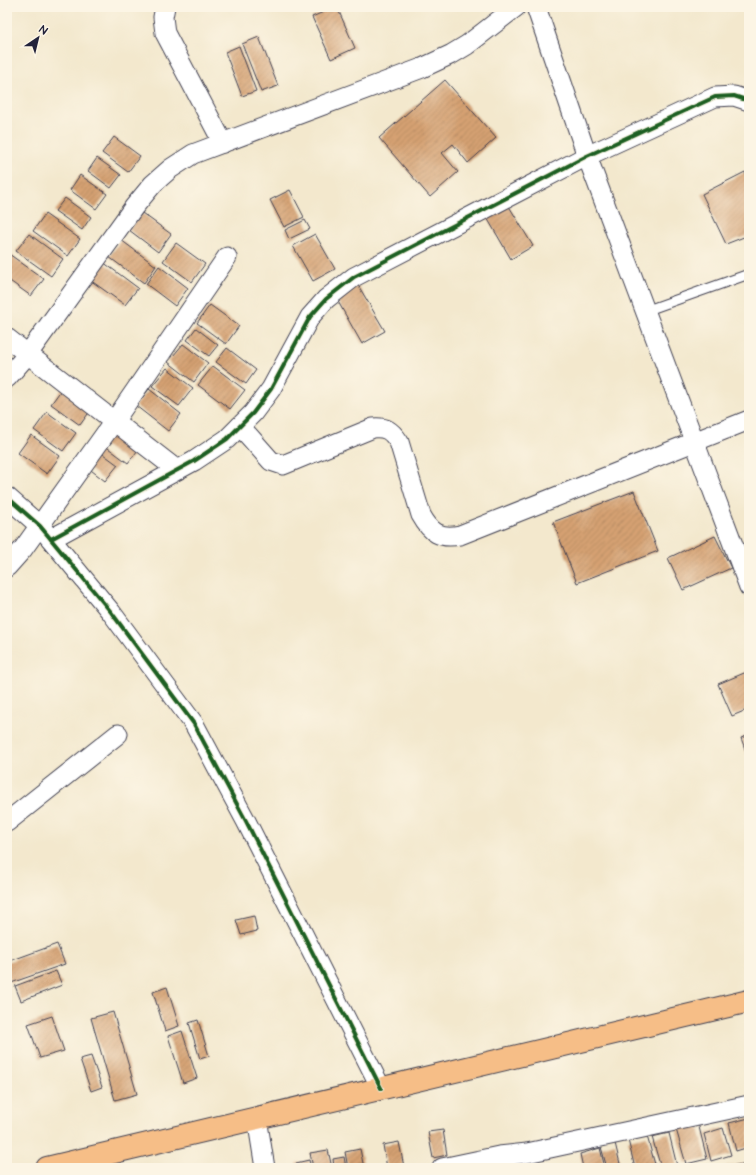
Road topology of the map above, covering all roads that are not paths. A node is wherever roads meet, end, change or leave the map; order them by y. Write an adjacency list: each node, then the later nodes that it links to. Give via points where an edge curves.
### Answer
1 (165, 7): 5 (street, via 165,33)
2 (516, 7): 5 (street, via 452,54)
3 (536, 7): 6 (street)
4 (749, 100): 6 (street, via 734,96 715,97)
5 (222, 143): 11 (street, via 193,154 153,184)
6 (587, 156): 9 (street); 15 (street, via 354,277 326,299 310,316 271,389)
7 (227, 257): 13 (street)
8 (749, 274): 9 (lane)
9 (645, 311): 16 (street)
10 (7, 338): 11 (street)
11 (28, 354): 12 (street); 13 (street)
12 (7, 378)
13 (115, 420): 17 (street); 19 (street)
14 (749, 420): 16 (street)
15 (240, 426): 16 (street, via 271,461 284,465 373,428 388,429 398,442 427,526 441,536 450,538); 17 (street, via 227,439)
16 (695, 443): 21 (street)
17 (177, 470): 19 (street)
18 (7, 497): 19 (street)
19 (45, 532): 20 (street, via 23,549); 25 (street, via 111,612 194,724 250,828)
20 (7, 567)
21 (749, 587)
22 (118, 734): 23 (street)
23 (7, 822)
24 (749, 1001): 25 (main road)
25 (381, 1088): 27 (main road)
26 (749, 1105): 28 (street)
27 (257, 1118): 29 (main road); 30 (street)
28 (528, 1160): 31 (street, via 499,1156)
29 (47, 1168)
30 (265, 1168)
31 (442, 1168)

